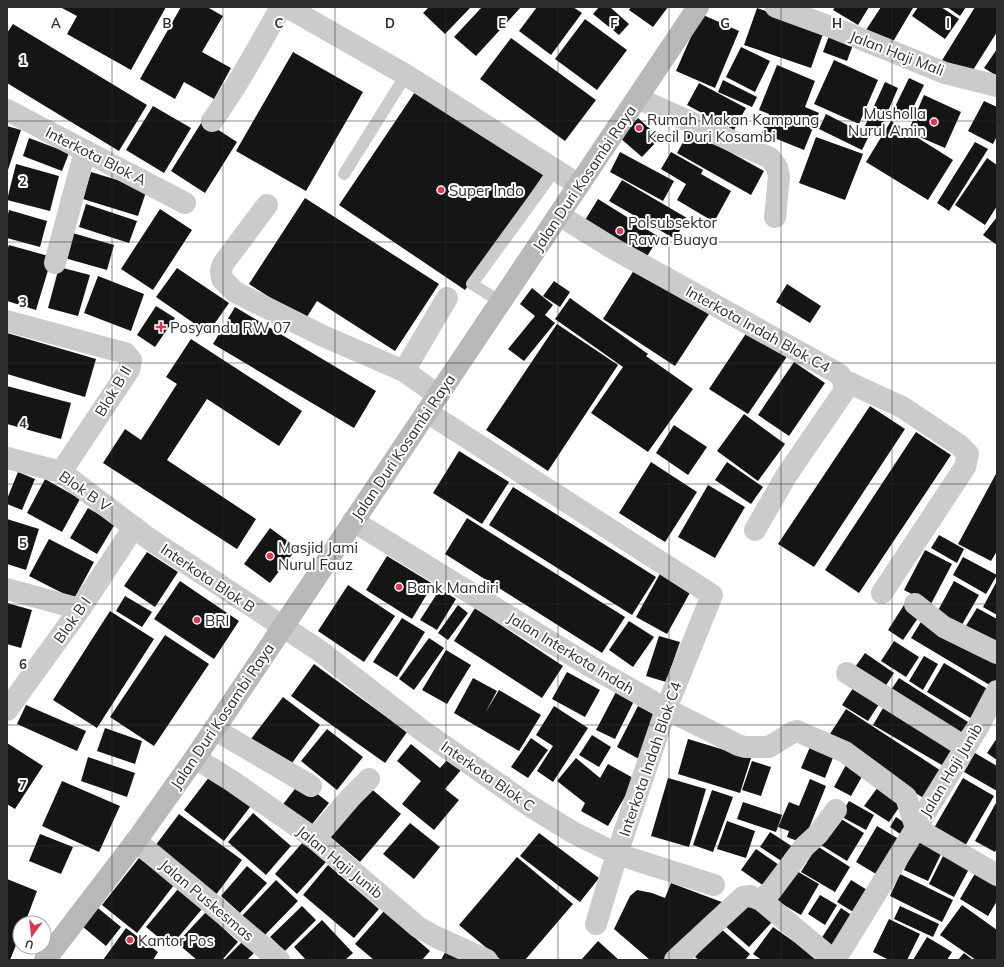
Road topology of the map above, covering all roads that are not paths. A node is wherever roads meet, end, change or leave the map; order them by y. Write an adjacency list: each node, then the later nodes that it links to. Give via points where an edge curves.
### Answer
1 (282, 7): 9 (street)
2 (287, 7): 5 (street)
3 (698, 7): 7 (main road, Jalan Duri Kosambi Raya)
4 (776, 7): 6 (street, Jalan Haji Mali, via 945,73)
5 (406, 75): 11 (street); 12 (lane)
6 (997, 86)
7 (637, 98): 13 (main road, Jalan Duri Kosambi Raya); 17 (street, via 770,158 777,167 779,177)
8 (7, 110): 10 (street, Interkota Blok A)
9 (212, 121)
10 (85, 151): 14 (street, Interkota Blok A); 18 (street)
11 (555, 170): 13 (street); 20 (lane, via 472,284)
12 (344, 174)
13 (579, 185): 16 (main road, Jalan Duri Kosambi Raya)
14 (185, 202)
15 (267, 205): 22 (street, via 223,264 222,279 235,292 323,336)
16 (559, 215): 20 (main road, Jalan Duri Kosambi Raya); 23 (street, Interkota Indah Blok C4, via 614,249 839,374)
17 (775, 217)
18 (55, 263)
19 (447, 298): 22 (street)
20 (501, 302): 24 (main road, Jalan Duri Kosambi Raya)
21 (7, 321): 26 (street, Blok B II, via 125,353 131,360 129,370)
22 (404, 371): 24 (street)
23 (843, 380): 29 (street, Interkota Indah Blok C4, via 843,393 786,476); 31 (street, via 902,407 959,445 968,454 965,467)
24 (432, 404): 27 (main road, Jalan Duri Kosambi Raya); 39 (street, Interkota Indah Blok C4, via 712,595)
25 (7, 458): 26 (street, Blok B V)
26 (61, 472): 28 (street, Blok B V)
27 (353, 521): 34 (main road, Jalan Duri Kosambi Raya); 39 (street, Jalan Interkota Indah)
28 (134, 527): 33 (street, Blok B I); 34 (street, Interkota Blok B)
29 (755, 530)
30 (7, 589): 33 (street)
31 (882, 593)
32 (915, 604): 35 (street, via 944,627)
33 (80, 609): 38 (street, Blok B I)
34 (283, 627): 40 (main road, Jalan Duri Kosambi Raya); 49 (street, Interkota Blok C, via 320,651 420,729 530,806)
35 (997, 653)
36 (847, 673): 41 (street)
37 (997, 691): 41 (street, Jalan Haji Junib)
38 (7, 710)
39 (666, 710): 46 (street, Jalan Interkota Indah, via 745,747 769,747 797,731 845,752 906,797); 49 (street, Interkota Indah Blok C4)
40 (214, 729): 42 (main road, Jalan Duri Kosambi Raya); 44 (street)
41 (965, 747): 46 (street, Jalan Haji Junib)
42 (195, 758): 47 (street, Jalan Haji Junib); 48 (main road, Jalan Duri Kosambi Raya)
43 (369, 779): 47 (street)
44 (312, 786)
45 (836, 810): 52 (street)
46 (916, 828): 50 (street, Jalan Haji Junib); 58 (street, Jalan Haji Junib)
47 (315, 839): 56 (street, Jalan Haji Junib, via 418,927)
48 (136, 841): 54 (main road, Jalan Duri Kosambi Raya); 55 (street, Jalan Puskesmas)
49 (617, 854): 51 (street, Interkota Blok C); 53 (street, Interkota Indah Blok C4)
50 (997, 875)
51 (714, 884)
52 (761, 900): 57 (street, via 750,896 743,897); 58 (street, Jalan Haji Junib)
53 (596, 924)
54 (45, 960)
55 (278, 960)
56 (487, 960)
57 (675, 960)
58 (834, 960)

